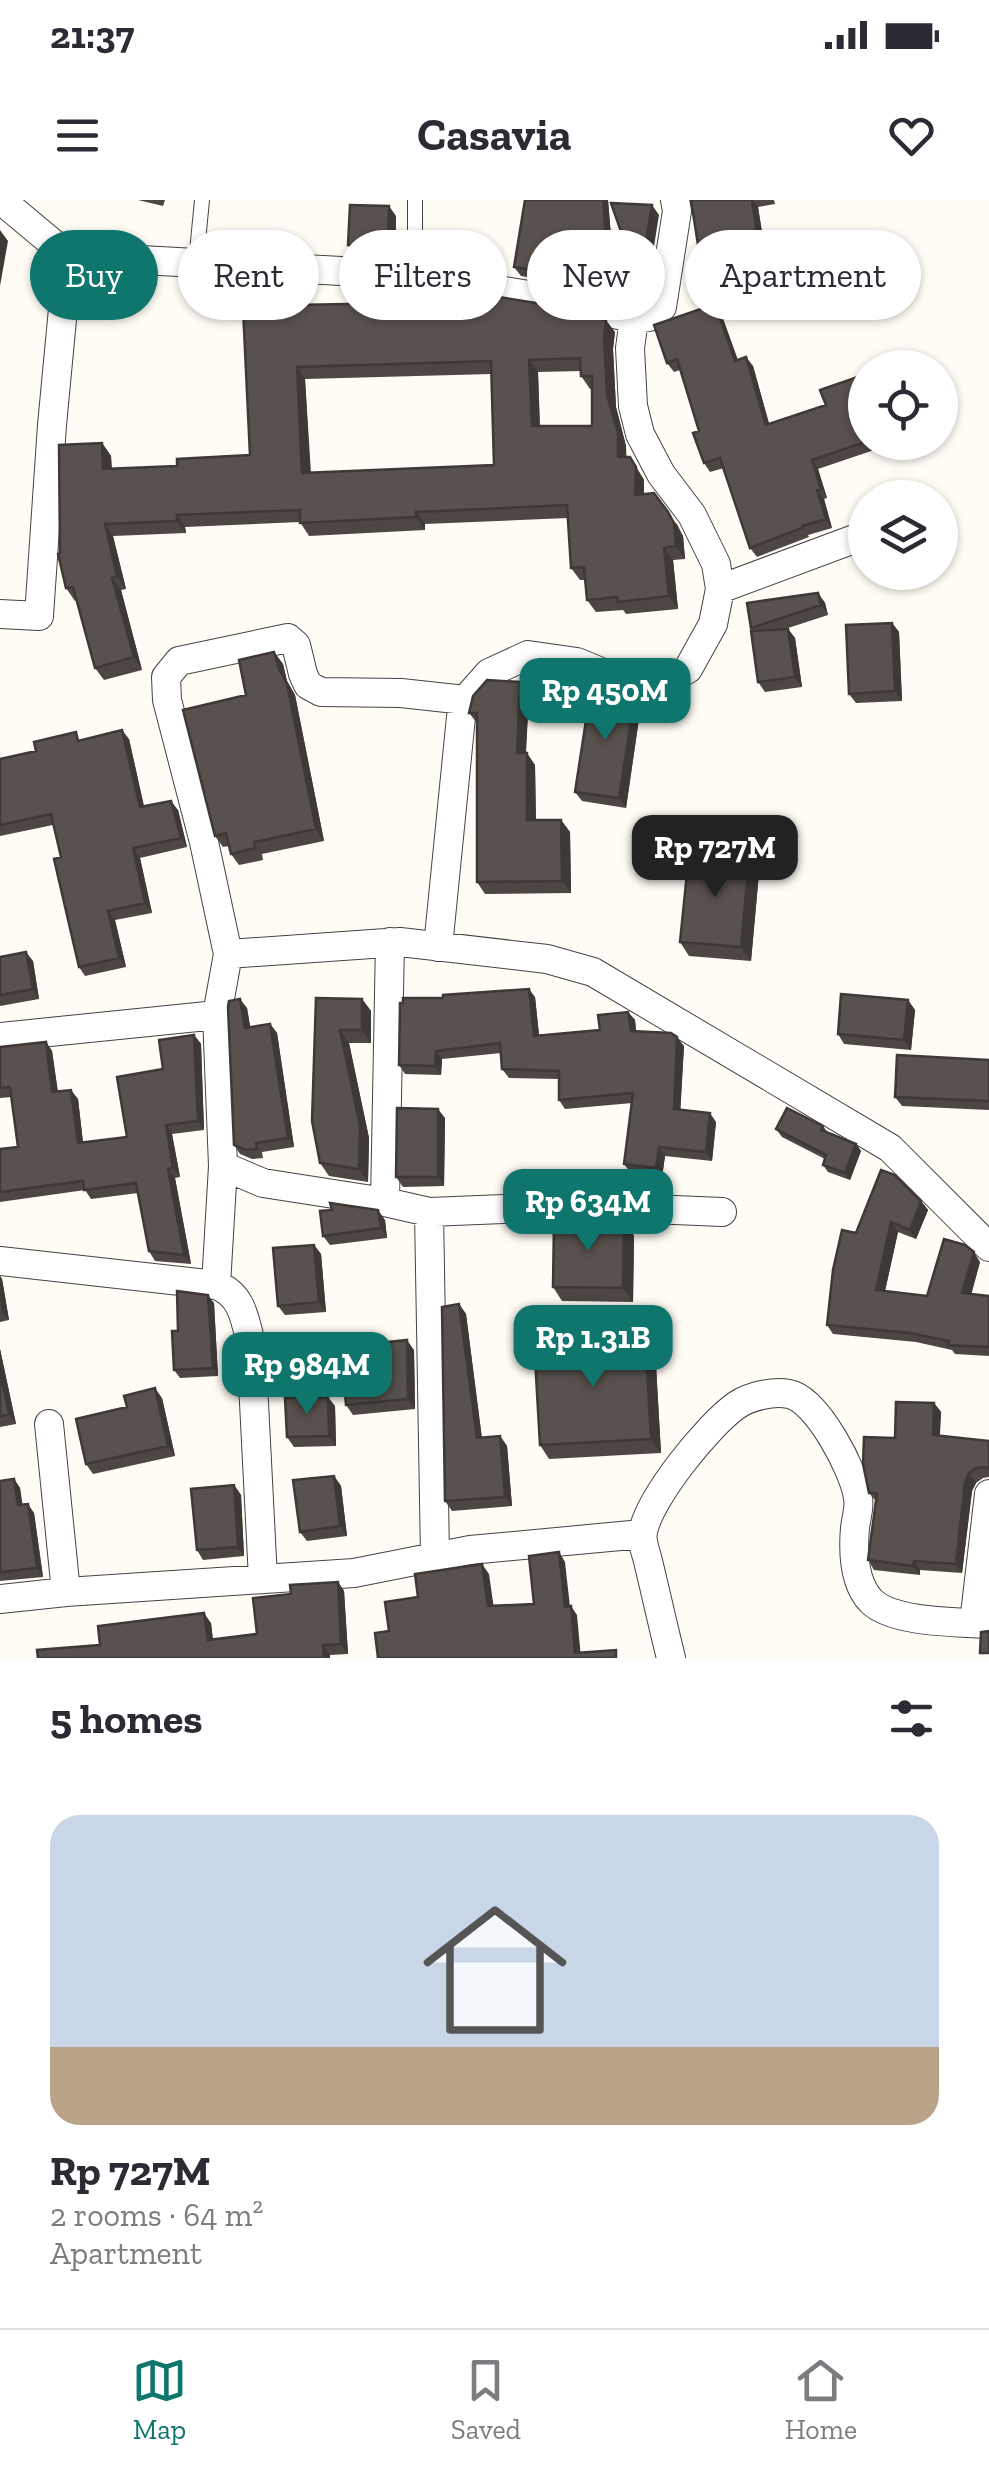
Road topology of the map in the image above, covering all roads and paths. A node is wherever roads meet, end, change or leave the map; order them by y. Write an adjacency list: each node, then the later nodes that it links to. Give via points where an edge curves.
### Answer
1 (1, 200): 5 (street)
2 (202, 200): 6 (lane)
3 (416, 200): 7 (lane)
4 (675, 200): 8 (street)
5 (37, 230)
6 (199, 230)
7 (415, 230)
8 (665, 288)
9 (62, 320): 13 (street, via 40,616)
10 (634, 320): 12 (street, via 632,406 640,434 692,515 716,564)
11 (848, 541): 12 (street)
12 (720, 589): 14 (street, via 713,624 688,670 661,684 639,688 577,662 528,655 489,673)
13 (0, 614)
14 (465, 700): 16 (street); 17 (street, via 321,692 308,685 288,638 179,661 166,677 166,700)
15 (390, 942): 16 (street); 17 (street); 21 (street)
16 (438, 947): 24 (street, via 548,958 593,972 890,1148)
17 (228, 954): 18 (street)
18 (217, 1014): 19 (street); 20 (street)
19 (0, 1037)
20 (223, 1166): 21 (street, via 262,1183); 26 (street)
21 (385, 1202): 22 (street)
22 (428, 1212): 23 (street, via 578,1206); 30 (street)
23 (722, 1212)
24 (989, 1248)
25 (0, 1261): 26 (street)
26 (216, 1285): 31 (street, via 235,1296 250,1344)
27 (49, 1424): 32 (street)
28 (989, 1494): 34 (street)
29 (642, 1534): 30 (street); 34 (street, via 657,1498 721,1418 741,1402 791,1394 822,1422 854,1476 854,1553 870,1600 886,1612); 35 (street)
30 (435, 1557): 31 (street, via 354,1573)
31 (263, 1579): 32 (street)
32 (66, 1592): 33 (street)
33 (0, 1600)
34 (981, 1624)
35 (671, 1658)

